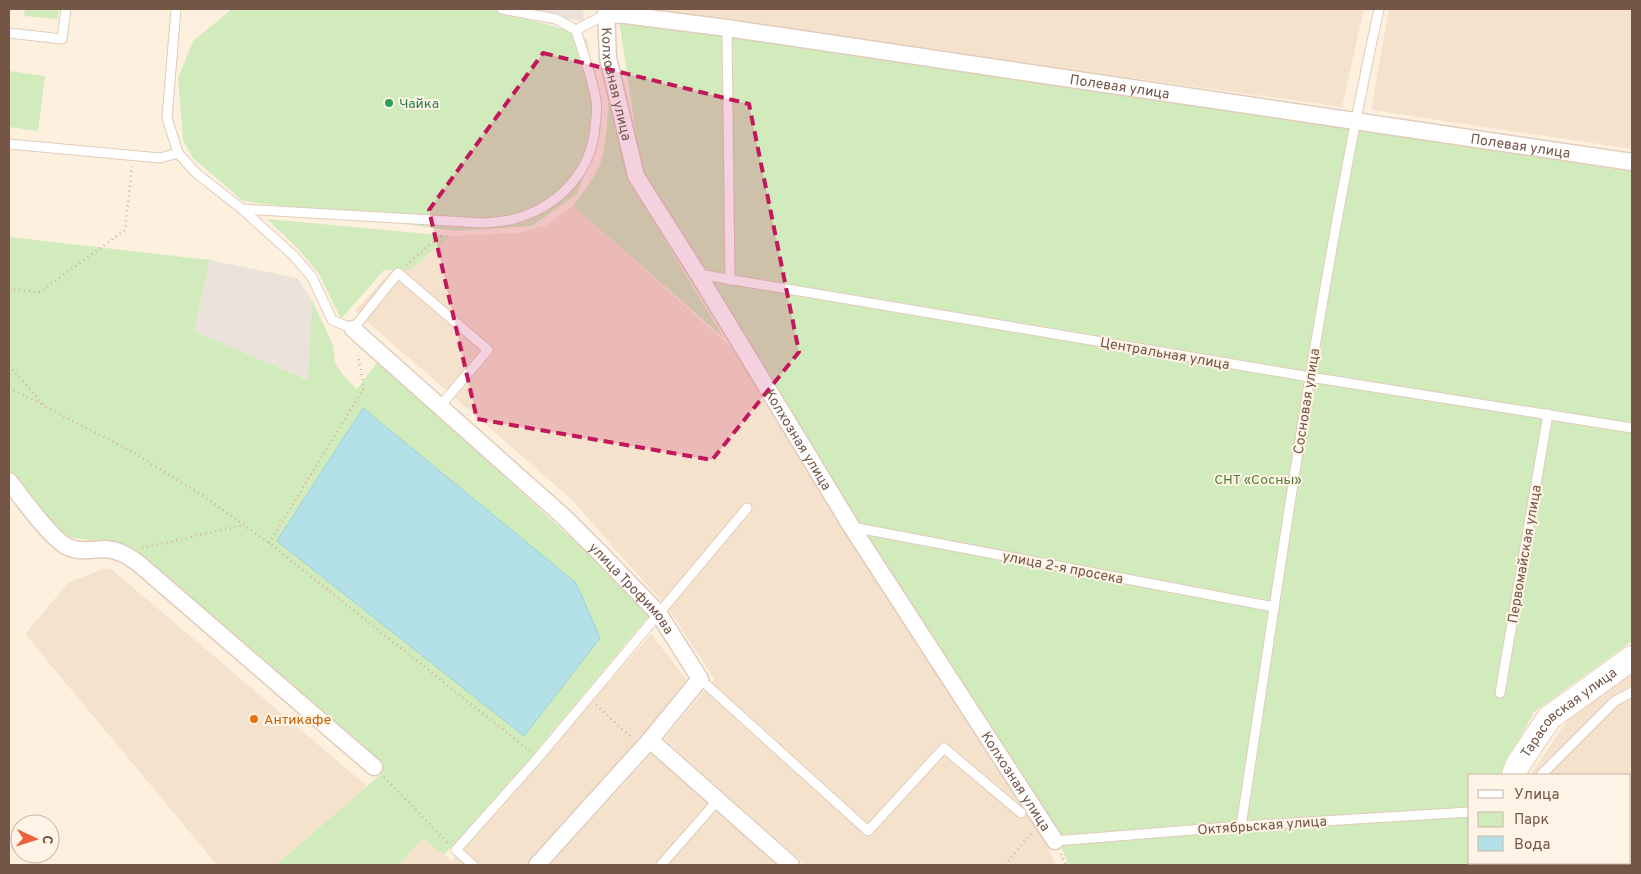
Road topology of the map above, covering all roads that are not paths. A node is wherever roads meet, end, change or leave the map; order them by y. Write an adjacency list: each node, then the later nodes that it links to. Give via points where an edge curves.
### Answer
1 (66, 9): 8 (lane, via 62,39)
2 (176, 9): 11 (lane, via 167,118)
3 (502, 9): 7 (lane, via 556,19)
4 (1379, 9): 9 (lane, Сосновая улица)
5 (606, 11): 6 (street, Полевая улица); 7 (lane); 14 (street, Колхозная улица, via 608,58 636,176)
6 (727, 28): 9 (street, Полевая улица); 15 (lane)
7 (576, 30): 13 (lane, via 596,102 592,149 566,190 545,207 509,220 483,223)
8 (9, 34)
9 (1354, 121): 12 (street, Полевая улица); 17 (lane, Сосновая улица)
10 (9, 144): 11 (lane, via 160,158)
11 (178, 153): 13 (lane, via 196,173)
12 (1632, 162)
13 (242, 209): 16 (lane, via 293,255 312,277 332,320)
14 (698, 274): 15 (lane, Центральная улица); 23 (street, Колхозная улица)
15 (730, 280): 17 (lane, Центральная улица)
16 (353, 329): 18 (street, улица Трофимова); 18 (lane, via 398,273 488,350)
17 (1310, 378): 19 (lane, Центральная улица); 24 (lane, Сосновая улица)
18 (440, 406): 25 (street, улица Трофимова, via 564,517)
19 (1548, 414): 20 (lane, Центральная улица); 29 (lane, Первомайская улица)
20 (1632, 428)
21 (9, 481): 31 (street, via 53,536 68,548 123,553 138,563)
22 (748, 508): 25 (lane)
23 (851, 526): 24 (lane, улица 2-я просека); 38 (street, Колхозная улица)
24 (1274, 607): 37 (lane, Сосновая улица)
25 (659, 614): 27 (street, улица Трофимова); 39 (lane, via 456,850)
26 (1632, 658): 32 (street, Тарасовская улица, via 1549,718 1516,766)
27 (700, 679): 30 (street); 36 (lane, via 868,831 944,748)
28 (1632, 692): 33 (lane, via 1615,700)
29 (1500, 693)
30 (650, 740): 34 (street); 40 (street)
31 (374, 767)
32 (1514, 774)
33 (1542, 774)
34 (718, 800): 41 (lane); 42 (street)
35 (1468, 812): 37 (lane, Октябрьская улица)
36 (1020, 813)
37 (1241, 826): 38 (lane, Октябрьская улица)
38 (1055, 841)
39 (473, 865)
40 (537, 865)
41 (660, 865)
42 (790, 865)

